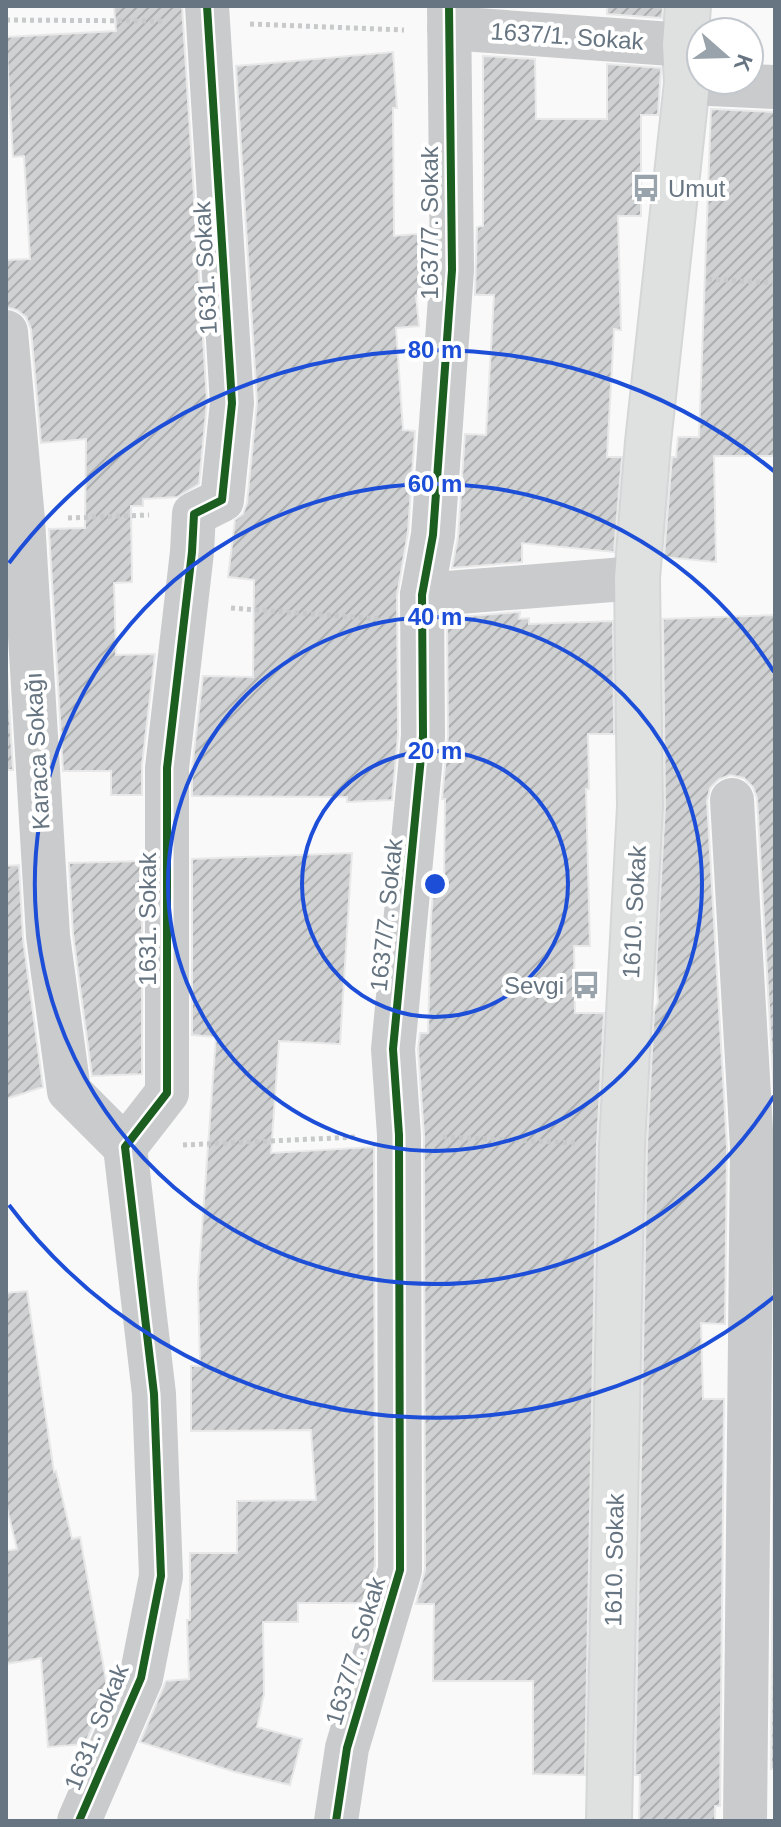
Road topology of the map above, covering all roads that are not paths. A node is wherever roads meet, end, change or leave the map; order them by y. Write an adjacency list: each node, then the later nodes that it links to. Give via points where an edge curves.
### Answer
1 (207, 6): 9 (street, 1631. Sokak, via 232,403 222,500 194,514 167,768 167,1093)
2 (449, 17): 3 (street, 1637/1. Sokak); 7 (street, 1637/7. Sokak, via 452,270 433,535)
3 (685, 45)
4 (685, 67): 6 (main road, 1610. Sokak)
5 (6, 332): 9 (street, Karaca Sokağı, via 48,936 69,1091)
6 (637, 578): 7 (street); 12 (main road, 1610. Sokak, via 640,807 622,1145)
7 (422, 609): 11 (street, 1637/7. Sokak, via 423,736 393,1049 399,1135 400,1570 347,1748)
8 (732, 800): 13 (street, via 752,1147)
9 (125, 1147): 10 (street, 1631. Sokak, via 154,1394 161,1576 141,1678)
10 (79, 1821)
11 (336, 1821)
12 (609, 1821)
13 (745, 1821)

